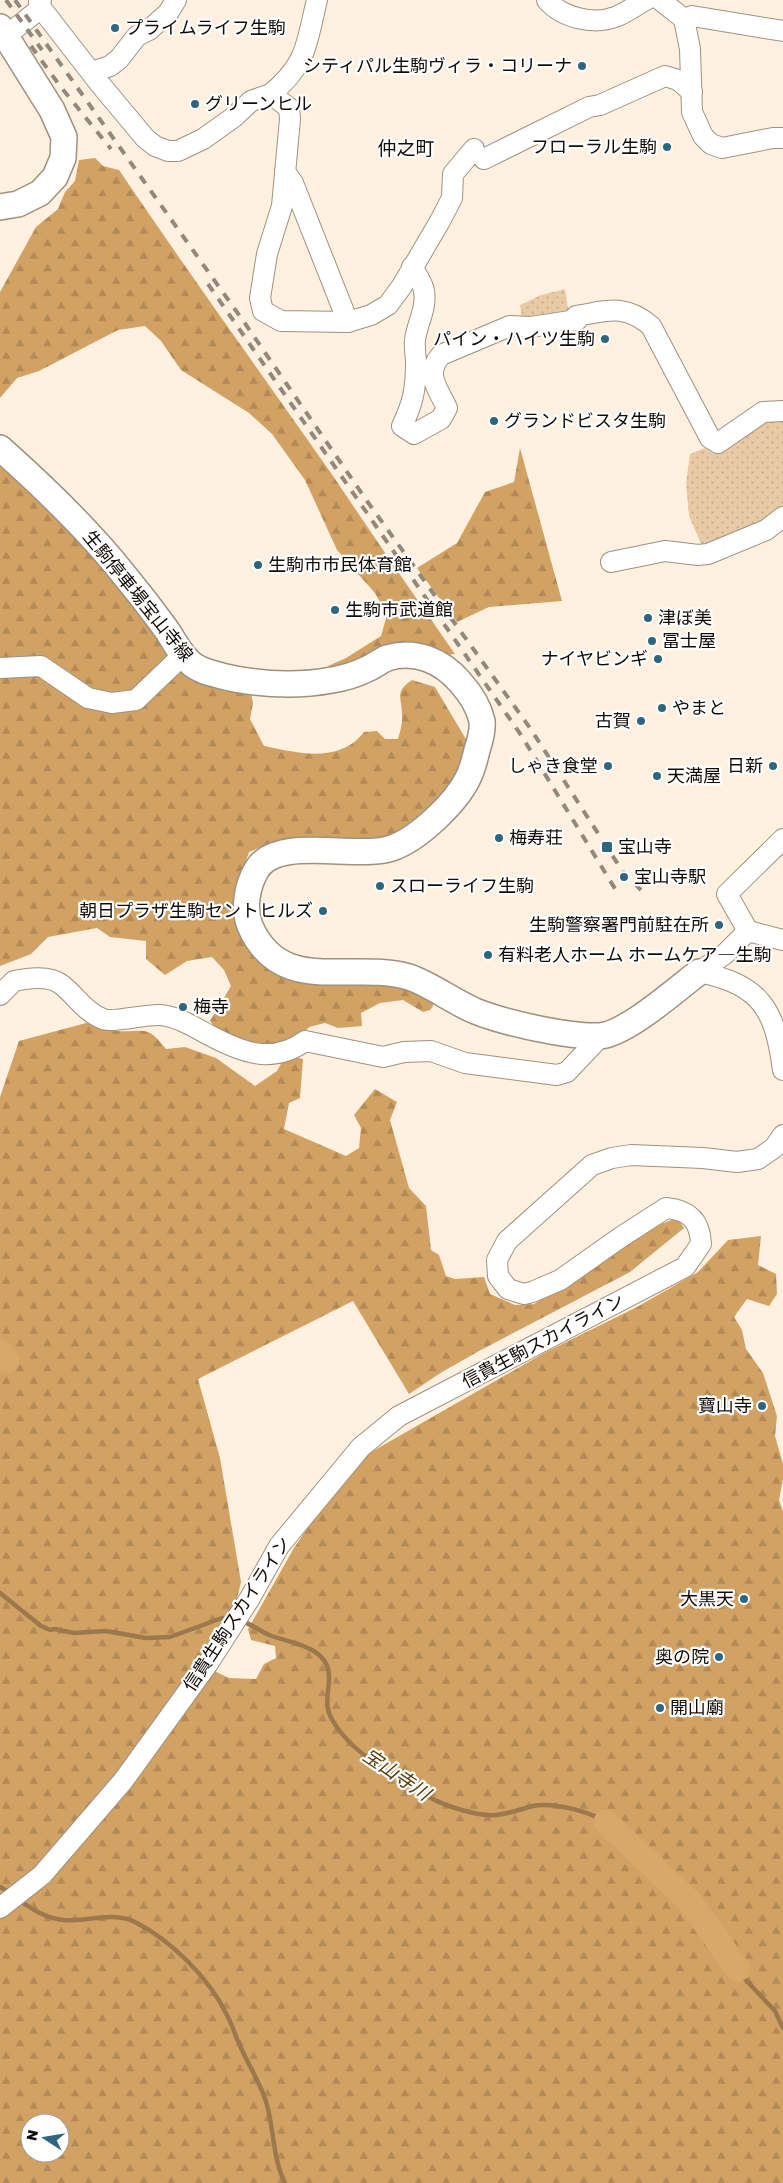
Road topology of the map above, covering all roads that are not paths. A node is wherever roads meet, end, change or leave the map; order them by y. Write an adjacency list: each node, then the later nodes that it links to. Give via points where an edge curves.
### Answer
1 (176, 0): 10 (street, via 168,13 137,36 110,66)
2 (317, 0): 12 (street, via 299,65)
3 (548, 0): 4 (street, via 553,7 575,17 593,20 615,17)
4 (646, 0)
5 (660, 0): 7 (street)
6 (40, 2): 8 (street); 10 (street)
7 (684, 19): 9 (street, via 692,16); 11 (street, via 690,49)
8 (3, 31): 15 (main road, via 52,110 64,137 63,158 55,177 40,193 18,204)
9 (783, 32)
10 (92, 72): 12 (street, via 144,138 168,151 178,151 202,139 251,101)
11 (692, 92): 13 (street, via 695,123 711,144 722,148); 16 (street, via 678,80 665,76 479,154 453,174 452,198)
12 (272, 94): 14 (street, via 289,108)
13 (783, 138)
14 (285, 172): 17 (street, via 293,183); 17 (street, via 282,206 267,254 260,298 263,311 281,322)
15 (0, 207)
16 (412, 267): 17 (street, via 388,305 371,315); 18 (street, via 424,289 425,300 415,342 413,404 402,426 414,434 441,419 447,408 432,377 434,364 441,355 510,326 531,327 616,309 641,318 651,326 710,438 718,442 763,412)
17 (348, 322)
18 (783, 411)
19 (0, 448): 22 (main road, 生駒停車場宝山寺線, via 94,538 146,601)
20 (783, 517): 21 (street, via 766,530 708,554 665,550)
21 (611, 562)
22 (183, 655): 23 (street, via 136,700 112,702 88,698 41,666); 29 (main road, 生駒停車場宝山寺線, via 208,672 269,683 302,684 334,680 362,672 388,658 410,654 427,658 457,678 476,706 482,722 481,738 468,779 455,797 421,831 392,848 355,853 288,851 268,857 258,866 250,883 247,919 264,950 297,970 362,971 405,976 476,1011 501,1019 554,1031)
23 (0, 668)
24 (783, 839): 25 (street, via 727,894)
25 (748, 931): 26 (street); 27 (street, via 725,954)
26 (783, 940)
27 (699, 972): 29 (main road, 生駒停車場宝山寺線, via 631,1023); 30 (street, via 720,976 744,987 758,999 769,1012 779,1038)
28 (0, 995): 29 (street, via 14,981 46,979 61,984 86,1009 104,1020 161,1015 192,1024 239,1049 263,1055 280,1054 304,1041 383,1057 431,1051 465,1063 556,1075 567,1072)
29 (601, 1036)
30 (783, 1070)
31 (783, 1135): 32 (street, 信貴生駒スカイライン, via 774,1148 758,1159 738,1162 631,1155 592,1165 507,1240 498,1260 498,1276 503,1284 516,1292 532,1292 560,1280 666,1208 689,1215 697,1223 701,1244 685,1266 399,1416 369,1440 279,1546 250,1598 206,1664 122,1780 32,1884)
32 (2, 1908)

